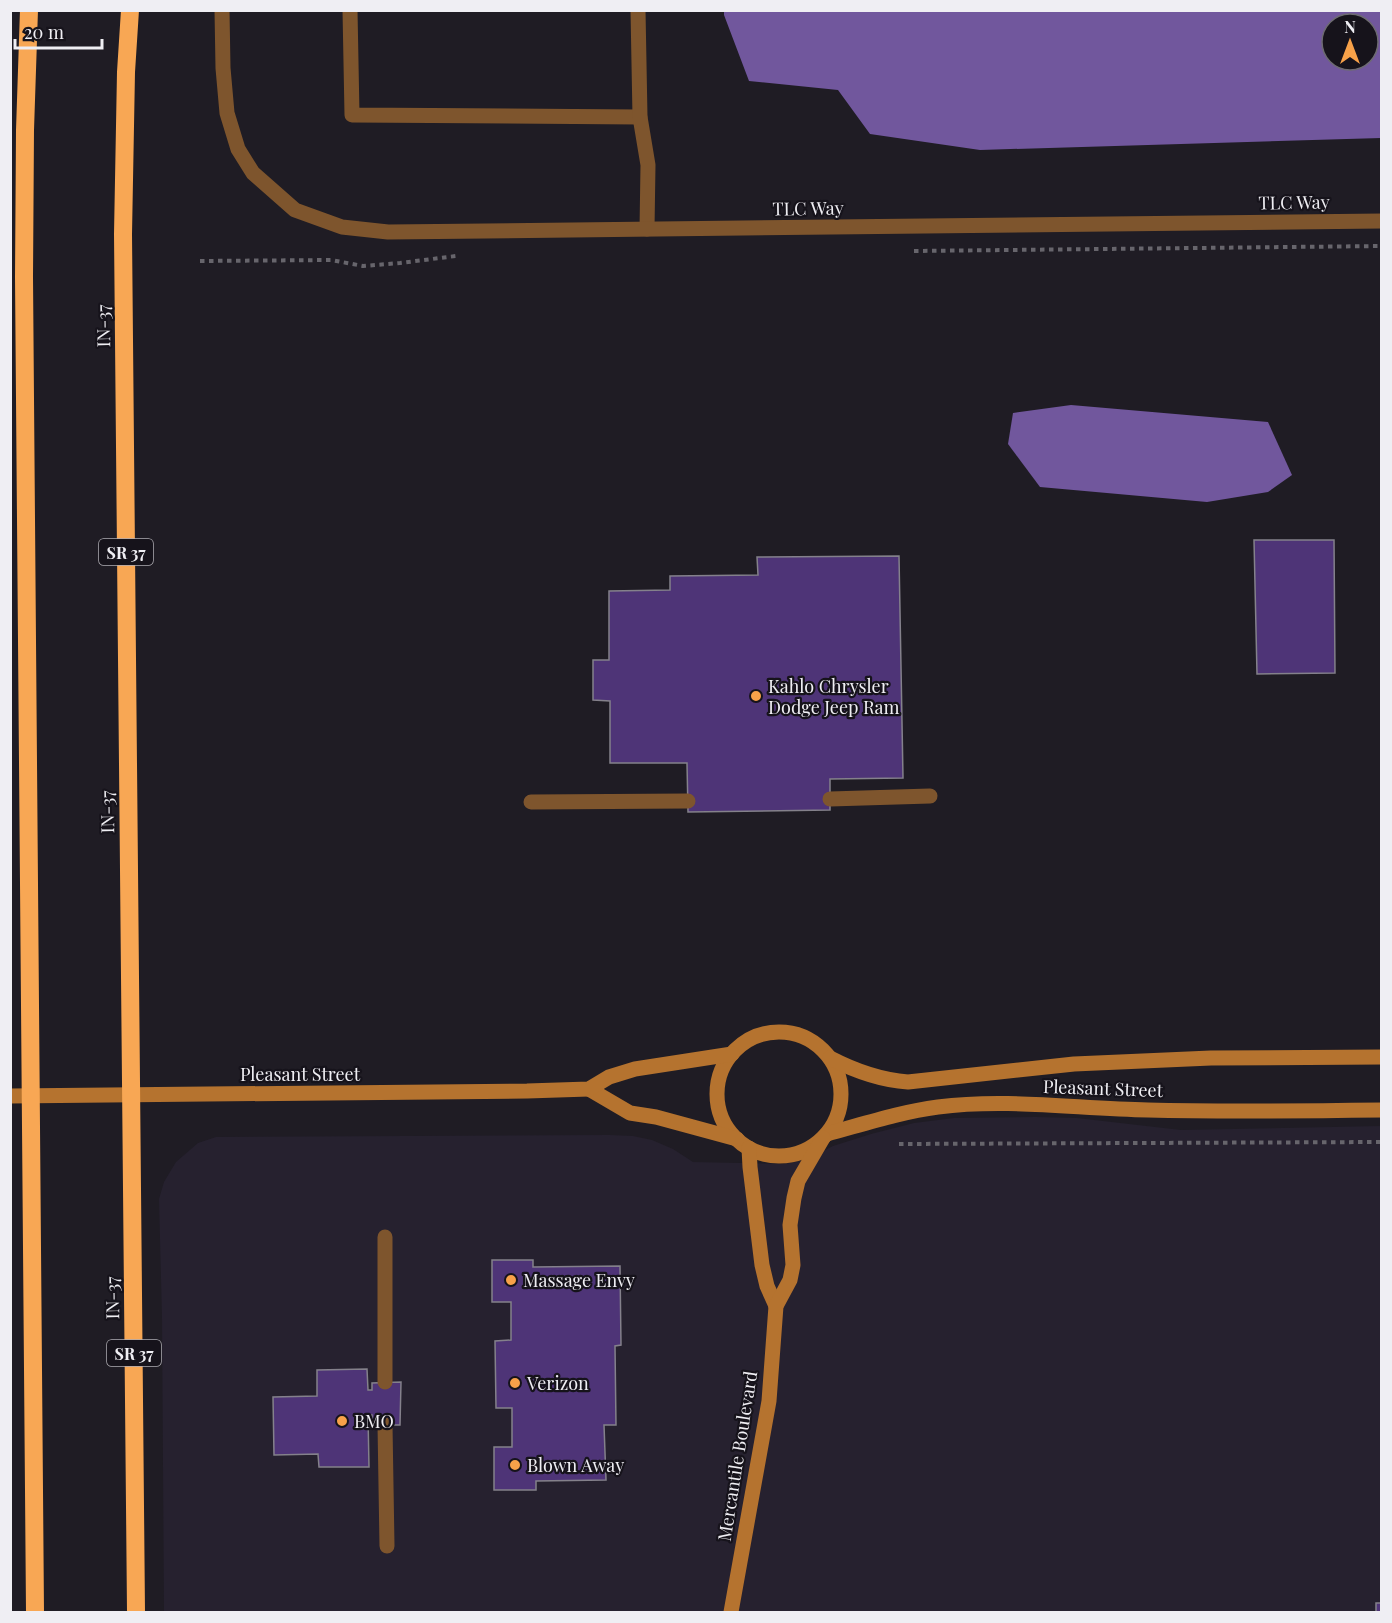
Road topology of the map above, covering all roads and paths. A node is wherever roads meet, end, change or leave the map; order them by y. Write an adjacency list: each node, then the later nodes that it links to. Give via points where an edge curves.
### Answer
1 (29, 10): 13 (highway)
2 (130, 10): 22 (highway, IN-37 / SR 37, via 123,234)
3 (222, 10): 8 (street, TLC Way, via 227,113 238,149 252,173 295,210 342,227 388,232)
4 (350, 10): 6 (street, via 352,115)
5 (638, 10): 6 (street)
6 (640, 117): 8 (street, via 648,165)
7 (1382, 221): 8 (street, TLC Way)
8 (646, 229)
9 (1382, 246): 10 (path)
10 (908, 251)
11 (457, 256): 12 (path, via 363,266 331,260)
12 (200, 261)
13 (17, 276): 24 (highway)
14 (930, 796): 15 (street)
15 (830, 799)
16 (688, 801): 17 (street)
17 (531, 802)
18 (732, 1054): 20 (street, via 758,1036 774,1032 806,1038); 21 (street, Pleasant Street, via 635,1069 609,1077); 28 (street, via 721,1074 717,1098 727,1127)
19 (1382, 1057): 20 (street, Pleasant Street, via 1074,1064 908,1082 861,1072)
20 (830, 1058): 26 (street, via 838,1072 841,1104)
21 (589, 1089): 22 (street, Pleasant Street); 28 (street, via 630,1113 656,1117)
22 (131, 1094): 24 (street, Pleasant Street); 36 (highway, IN-37 / SR 37)
23 (10, 1096): 24 (street, Pleasant Street)
24 (31, 1096): 35 (highway)
25 (1382, 1110): 26 (street, Pleasant Street, via 1149,1110 990,1104 903,1113)
26 (825, 1136): 28 (street, via 810,1148 787,1155 764,1154); 31 (street, Mercantile Boulevard, via 798,1181 789,1225 793,1265)
27 (1382, 1142): 29 (path)
28 (743, 1144): 31 (street, Mercantile Boulevard, via 762,1265)
29 (899, 1144)
30 (385, 1237): 32 (street)
31 (777, 1306): 37 (street, Mercantile Boulevard, via 769,1401)
32 (385, 1382)
33 (385, 1425): 34 (street)
34 (387, 1546)
35 (35, 1612)
36 (136, 1612)
37 (731, 1612)

